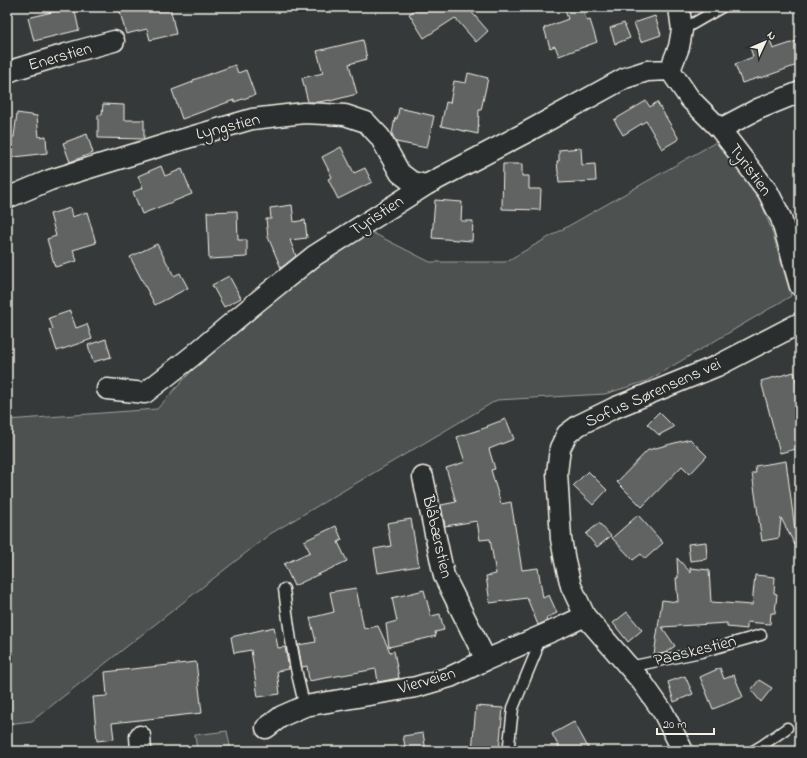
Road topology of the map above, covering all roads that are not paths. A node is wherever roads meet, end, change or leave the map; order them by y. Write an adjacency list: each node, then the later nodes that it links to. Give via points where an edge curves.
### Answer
1 (679, 7): 3 (street)
2 (722, 7): 3 (lane)
3 (682, 30): 5 (street, via 679,47)
4 (114, 41): 6 (street, Enerstien, via 13,70)
5 (670, 70): 8 (street, Tyristien, via 690,99); 9 (street, Tyristien, via 647,71 625,78)
6 (7, 74)
7 (800, 92): 8 (street, via 758,109)
8 (720, 129): 11 (street, Tyristien, via 768,192 780,218)
9 (426, 185): 10 (street, Lyngstien, via 412,182 400,173 380,137 366,122 346,115 304,113 252,119 50,180); 13 (street, Tyristien, via 314,256 145,393)
10 (7, 198)
11 (800, 286)
12 (800, 323): 16 (street, Sofus Sørensens vei, via 717,366 614,408 579,425 567,434 560,448 557,473 561,539 572,586)
13 (107, 389)
14 (423, 477): 19 (street, Blåbærstien, via 444,576)
15 (284, 589): 21 (lane, via 292,654)
16 (585, 616): 18 (street, Vierveien); 20 (street, Paaskestien)
17 (761, 635): 20 (lane, Paaskestien, via 701,652)
18 (536, 638): 19 (street, Vierveien); 24 (lane, via 536,652 513,708)
19 (486, 660): 21 (street, Vierveien, via 450,677 416,687)
20 (629, 667): 25 (street, Paaskestien, via 663,712)
21 (305, 706): 22 (street, Vierveien, via 282,716)
22 (266, 728)
23 (787, 728): 26 (lane)
24 (509, 744)
25 (683, 751)
26 (753, 751)

